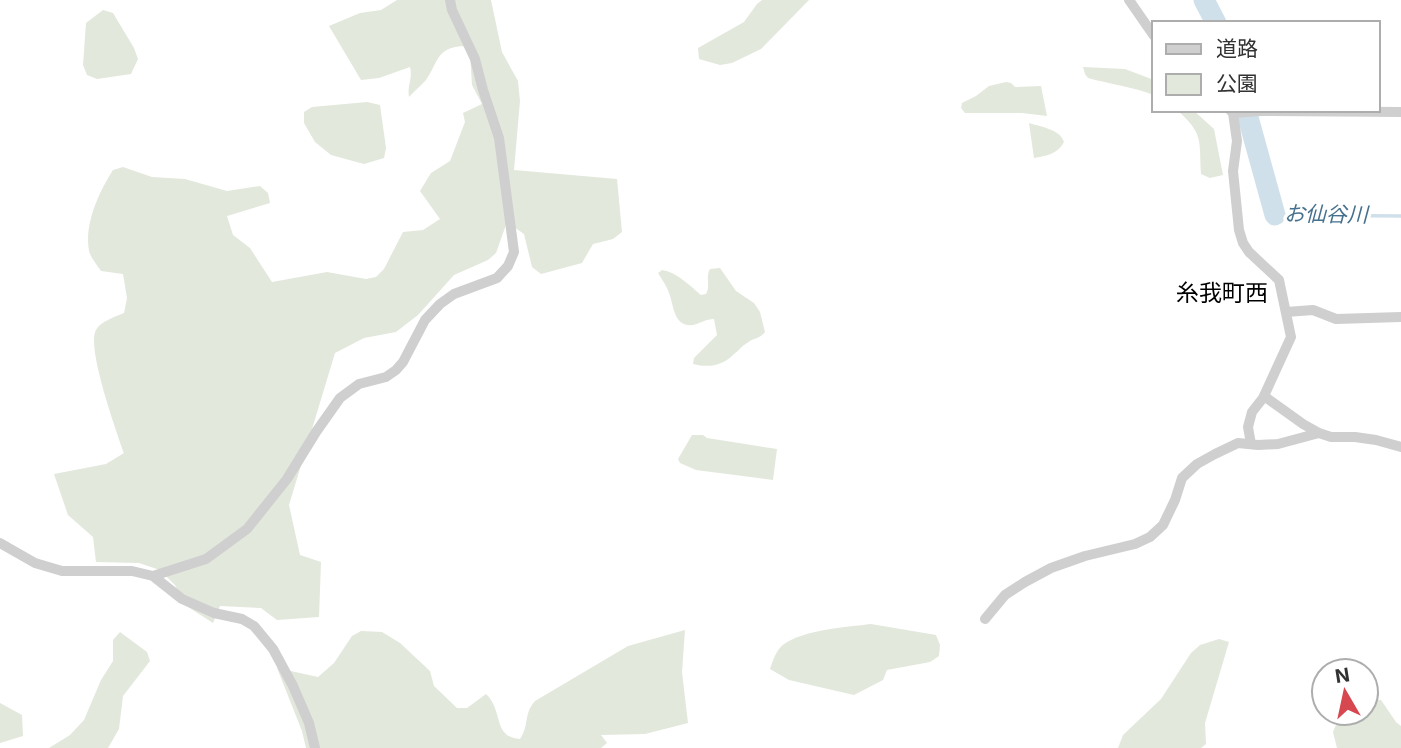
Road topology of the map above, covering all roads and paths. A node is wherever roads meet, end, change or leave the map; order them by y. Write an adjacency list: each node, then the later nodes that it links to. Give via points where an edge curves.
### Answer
1 (450, 0): 14 (street, via 475,59 499,138 514,252 508,266 497,278 440,304 425,320 396,370 359,384 340,398 287,479 247,529 206,559)
2 (1129, 0): 3 (street)
3 (1152, 33)
4 (1231, 112): 7 (street, via 1237,141 1233,171 1238,230 1249,252 1279,280)
5 (1380, 112): 6 (street)
6 (1401, 112)
7 (1286, 312): 8 (street, via 1313,310 1336,319); 9 (street, via 1291,337)
8 (1401, 317)
9 (1264, 396): 10 (street); 11 (street, via 1252,412 1248,427)
10 (1319, 433): 11 (street, via 1278,444); 12 (street)
11 (1251, 444): 15 (street, via 1238,443 1197,464 1182,478 1163,526 1150,537 1051,568 1005,595)
12 (1401, 447)
13 (0, 543): 14 (street, via 35,563 62,571 132,571)
14 (153, 576): 16 (street, via 182,599 254,626 293,686)
15 (985, 619)
16 (315, 748)

